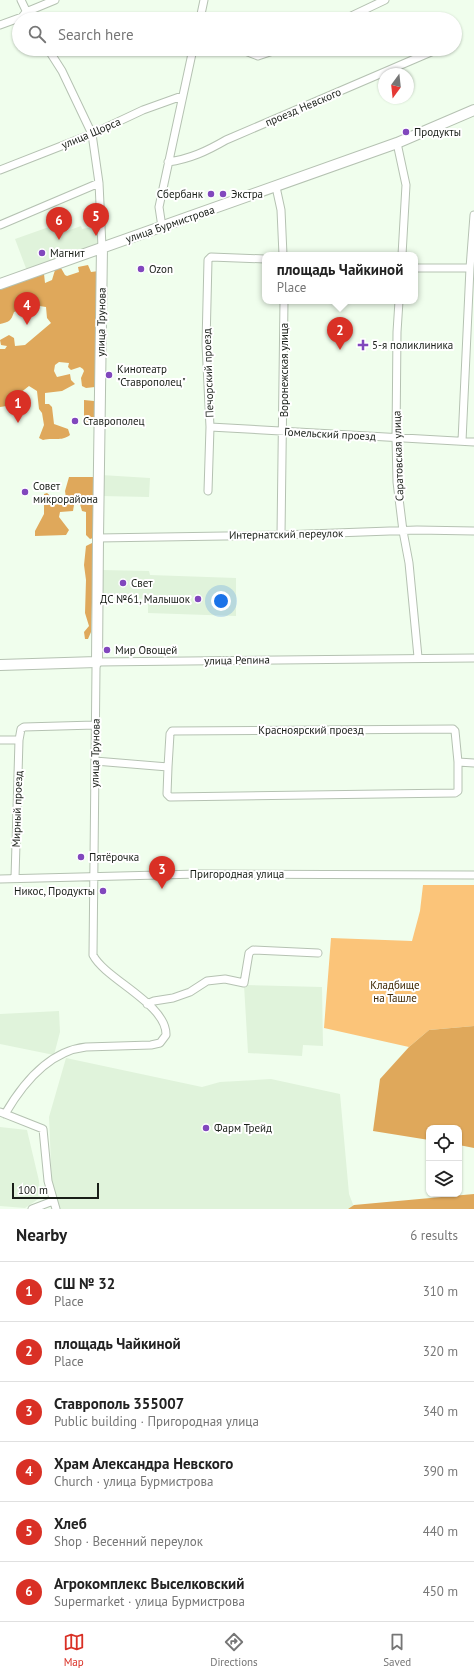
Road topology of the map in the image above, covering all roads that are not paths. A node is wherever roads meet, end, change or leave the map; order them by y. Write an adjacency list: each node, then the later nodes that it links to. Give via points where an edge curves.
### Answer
1 (20, 0): 5 (street)
2 (55, 0): 5 (street)
3 (204, 0): 6 (street)
4 (385, 0): 7 (street)
5 (26, 12)
6 (201, 12)
7 (360, 12)
8 (12, 21): 9 (street)
9 (0, 26)
10 (52, 56): 15 (street)
11 (191, 56): 13 (street)
12 (422, 56): 17 (street, проезд Невского, via 226,140 202,153)
13 (182, 96): 15 (street, улица Щорса, via 143,110); 17 (street)
14 (474, 110): 16 (street, улица Бурмистрова)
15 (92, 134): 18 (street, улица Щорса); 19 (street)
16 (397, 143): 20 (street, улица Бурмистрова); 26 (street, via 406,185)
17 (168, 162): 23 (street, via 159,207)
18 (0, 170)
19 (100, 183): 22 (street); 24 (street)
20 (276, 187): 23 (street, улица Бурмистрова); 25 (street, via 281,210)
21 (474, 215): 29 (street)
22 (0, 225)
23 (162, 227): 24 (street, улица Бурмистрова)
24 (102, 247): 30 (street, улица Бурмистрова); 42 (street, улица Трунова)
25 (283, 252)
26 (402, 252)
27 (262, 259): 33 (street, Печорский проезд, via 211,257 208,260 206,344)
28 (418, 268): 29 (street)
29 (470, 268): 36 (street)
30 (0, 284)
31 (284, 304): 34 (street, Воронежская улица)
32 (399, 304): 35 (street, Саратовская улица)
33 (210, 427): 34 (street, Гомельский проезд); 38 (street, Печорский проезд)
34 (283, 432): 35 (street, Гомельский проезд); 41 (street, Воронежская улица)
35 (396, 438): 36 (street, Гомельский проезд); 39 (street, Саратовская улица, via 397,482)
36 (462, 442): 37 (street, Гомельский проезд)
37 (474, 442)
38 (208, 491)
39 (403, 531): 40 (street, Интернатский переулок); 41 (street, Интернатский переулок); 43 (street, Саратовская улица, via 409,563)
40 (474, 531)
41 (281, 535): 42 (street, Интернатский переулок)
42 (98, 538): 45 (street, улица Трунова)
43 (418, 657): 44 (street, улица Репина); 45 (street, улица Репина)
44 (474, 658)
45 (97, 662): 46 (street, улица Репина); 47 (street, улица Трунова)
46 (0, 665)
47 (95, 725): 49 (street, via 24,727 20,731); 50 (street, улица Трунова)
48 (0, 740): 49 (street)
49 (19, 740): 56 (street, Мирный проезд)
50 (95, 761): 53 (street); 55 (street, улица Трунова)
51 (458, 762): 52 (street); 53 (street, Красноярский проезд, via 458,790 455,794 170,797 167,794); 53 (street, Красноярский проезд, via 456,731 453,729 172,731)
52 (474, 763)
53 (168, 767)
54 (474, 875): 55 (street, Пригородная улица, via 199,874)
55 (93, 877): 56 (street, Пригородная улица); 59 (street, улица Трунова, via 93,955)
56 (15, 878): 57 (street, Пригородная улица)
57 (0, 879)
58 (318, 953): 59 (street, via 253,950 249,953 244,983 225,979 207,981 190,992)
59 (147, 1004): 60 (street, улица Трунова, via 158,1016 166,1031 165,1039 160,1043 131,1047 86,1047 64,1052 44,1065 27,1081)
60 (3, 1113): 61 (street, via 43,1129 45,1163)
61 (53, 1201): 62 (street); 63 (street)
62 (32, 1209)
63 (56, 1209)

